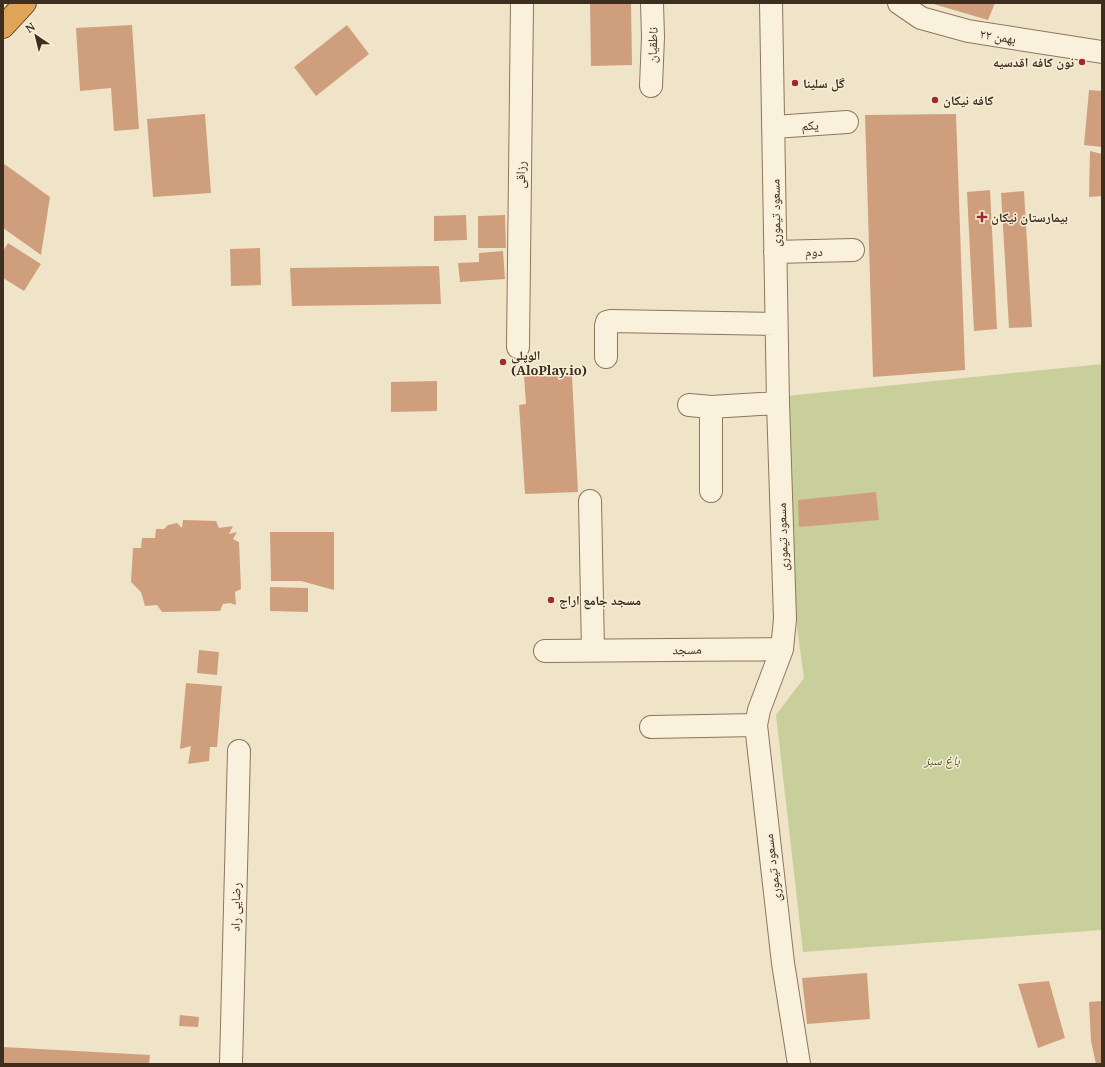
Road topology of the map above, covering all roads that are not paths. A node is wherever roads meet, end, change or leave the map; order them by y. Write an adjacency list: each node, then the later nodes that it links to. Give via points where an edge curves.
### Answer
1 (25, 3): 7 (highway)
2 (522, 3): 15 (street, رزاقی)
3 (652, 3): 9 (street, ناطقیان)
4 (771, 3): 11 (street, مسعود تیموری)
5 (899, 3): 6 (street, ۲۲ بهمن)
6 (915, 11): 8 (street, ۲۲ بهمن, via 968,31)
7 (3, 27)
8 (1102, 52)
9 (651, 86)
10 (847, 122): 11 (street, یکم)
11 (774, 128): 13 (street, مسعود تیموری)
12 (853, 250): 13 (street, دوم)
13 (775, 252): 14 (street, مسعود تیموری)
14 (776, 324): 16 (street, via 611,320 606,326); 17 (street, مسعود تیموری)
15 (518, 347)
16 (606, 357)
17 (778, 403): 19 (street); 22 (street, مسعود تیموری, via 784,619)
18 (689, 405): 19 (street)
19 (711, 407): 20 (street)
20 (711, 491)
21 (590, 501): 23 (street)
22 (782, 649): 23 (street, مسجد); 25 (street, مسعود تیموری, via 759,710)
23 (593, 650): 24 (street, مسجد)
24 (545, 651)
25 (756, 725): 26 (street); 29 (street, مسعود تیموری, via 783,963)
26 (651, 727)
27 (239, 751): 28 (street, رضایی راد)
28 (231, 1064)
29 (799, 1064)

